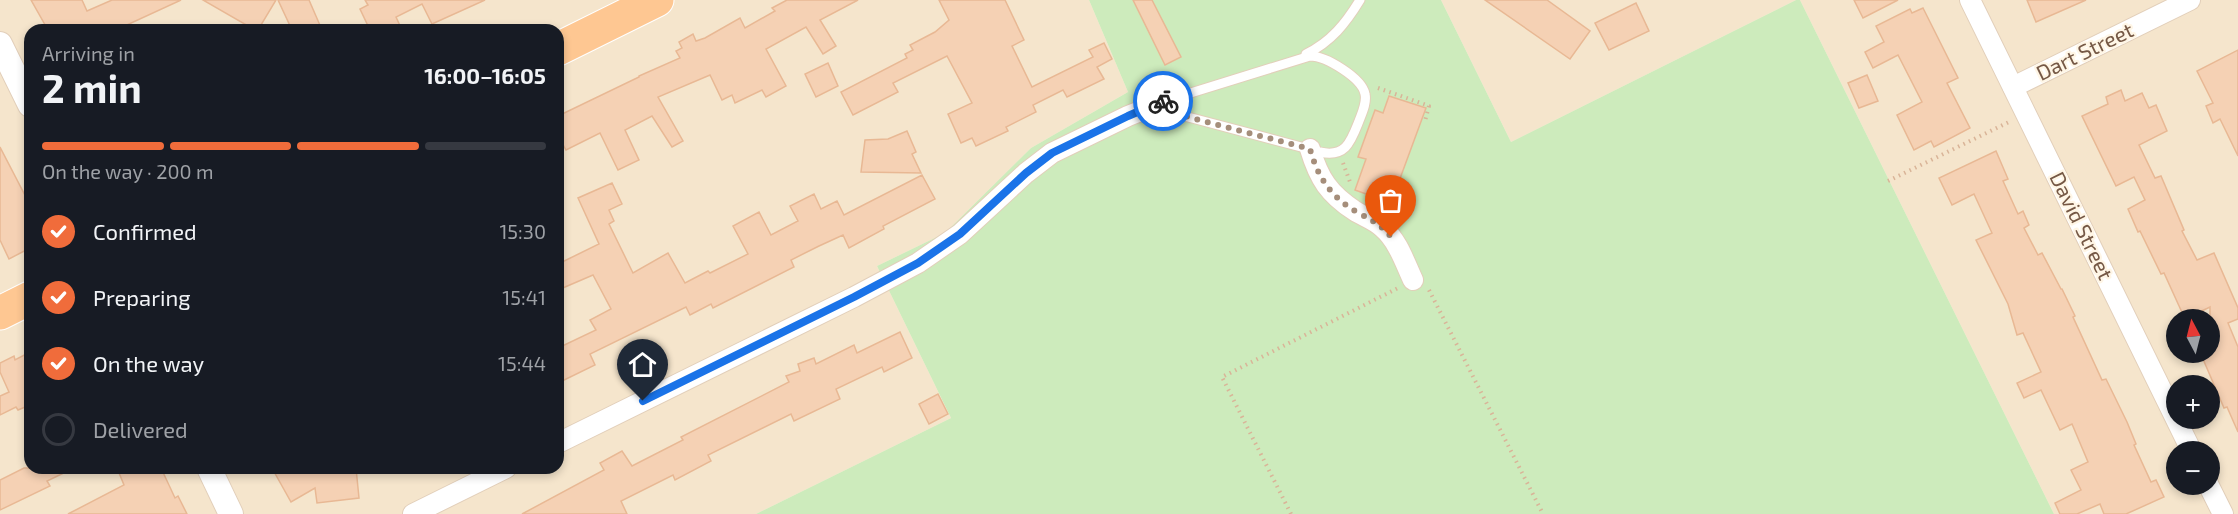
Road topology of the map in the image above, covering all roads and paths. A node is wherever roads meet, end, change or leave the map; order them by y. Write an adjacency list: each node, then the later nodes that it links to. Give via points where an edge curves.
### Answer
1 (657, 0): 6 (highway)
2 (1970, 0): 9 (street, David Street)
3 (2190, 0): 9 (street, Dart Street)
4 (1359, 1): 7 (lane, via 1345,24 1320,47)
5 (0, 44): 10 (street)
6 (564, 46)
7 (1295, 59): 8 (lane, via 1322,57); 11 (lane)
8 (1360, 84): 12 (path, via 1429,106); 15 (lane, via 1366,102 1351,142)
9 (2013, 87): 24 (street, David Street)
10 (24, 93)
11 (1168, 99): 14 (lane, via 1172,108 1188,117); 23 (street, via 1052,153 960,234 918,263)
12 (1425, 121)
13 (2010, 121): 16 (path)
14 (1310, 149): 15 (lane); 20 (street, via 1317,173 1326,186 1337,198 1384,228)
15 (1338, 152): 17 (path)
16 (1888, 181)
17 (1353, 192)
18 (1382, 202): 19 (path)
19 (1394, 206)
20 (1413, 280): 30 (path, via 1222,377); 31 (path, via 1422,275)
21 (24, 301): 22 (highway)
22 (0, 313)
23 (564, 440)
24 (2187, 441)
25 (212, 474): 28 (street)
26 (494, 474): 29 (street)
27 (2214, 495): 32 (street)
28 (231, 514)
29 (413, 514)
30 (1291, 514)
31 (1543, 514)
32 (2223, 514)

